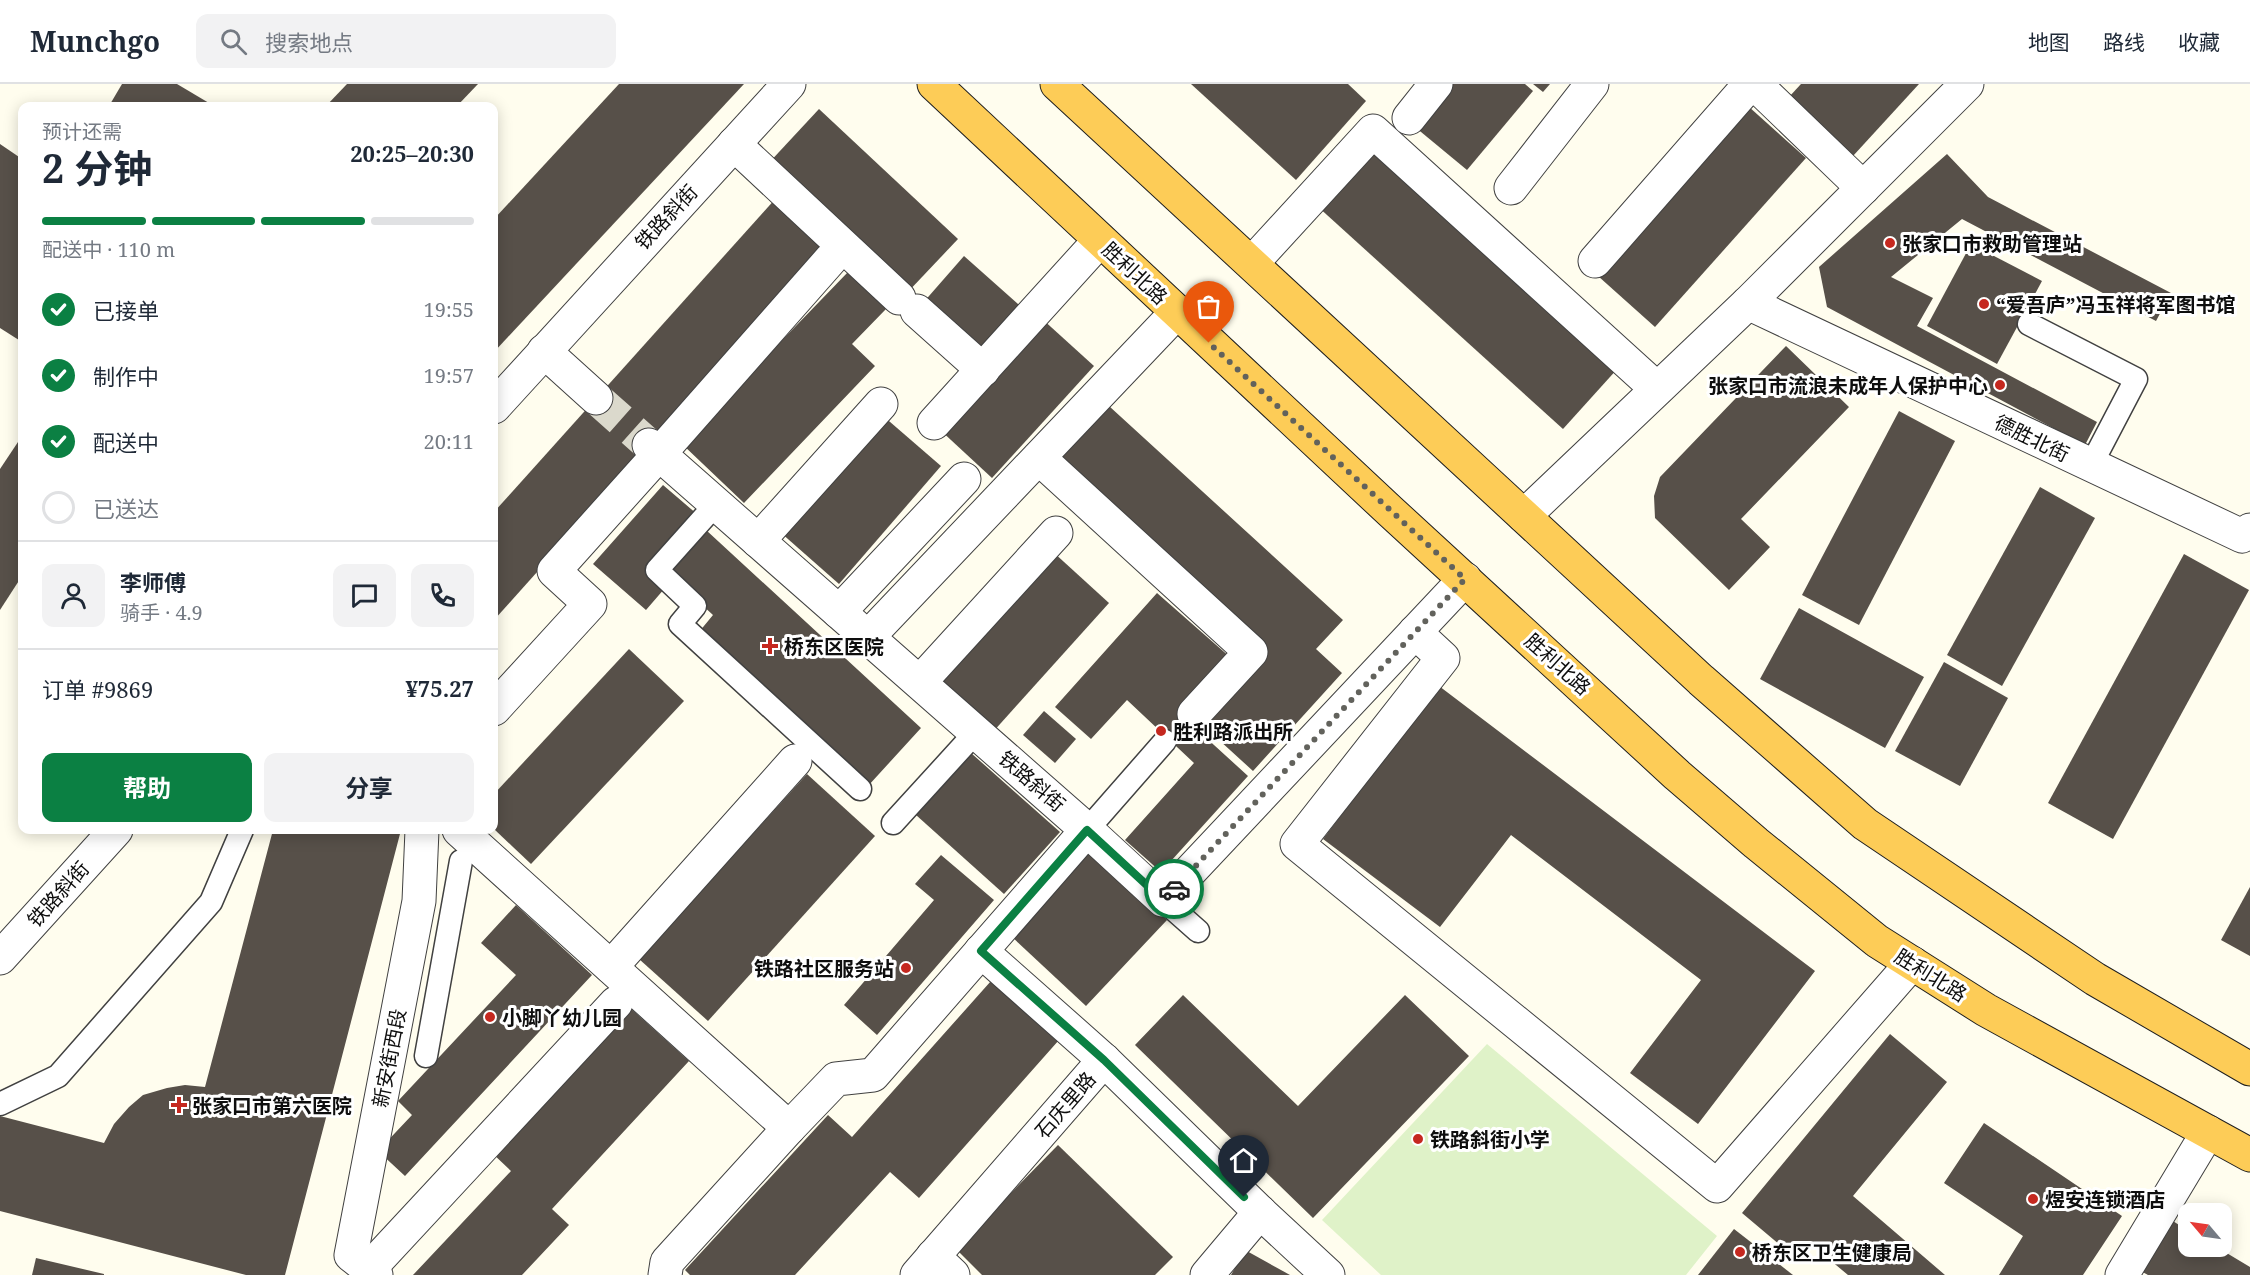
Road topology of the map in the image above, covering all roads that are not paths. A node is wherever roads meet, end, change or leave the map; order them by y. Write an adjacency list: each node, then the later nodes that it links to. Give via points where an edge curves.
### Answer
1 (789, 84): 9 (street, 铁路斜街)
2 (934, 84): 12 (highway, 胜利北路)
3 (1057, 84): 15 (highway)
4 (1436, 84): 8 (street)
5 (1592, 84): 10 (street)
6 (1967, 84): 11 (street)
7 (1764, 87): 11 (street); 14 (street)
8 (1409, 118)
9 (734, 144): 19 (street, 铁路斜街); 20 (street)
10 (1511, 188)
11 (1863, 188): 16 (street)
12 (1101, 240): 17 (highway, 胜利北路); 20 (street)
13 (831, 258): 26 (street)
14 (1594, 261)
15 (1252, 263): 21 (street, via 1373,131); 31 (highway)
16 (1748, 303): 21 (street); 28 (street, 德胜北街)
17 (1177, 312): 27 (street); 35 (highway, 胜利北路)
18 (2029, 324): 28 (lane, via 2136,379)
19 (544, 351): 22 (street); 23 (street, 铁路斜街)
20 (983, 370): 25 (street)
21 (1657, 389): 31 (street)
22 (596, 398)
23 (498, 403)
24 (881, 404): 34 (street)
25 (934, 423)
26 (654, 450): 30 (street, 铁路斜街); 40 (street, via 554,570 590,604)
27 (1039, 458): 38 (street); 41 (street, via 1251,652)
28 (2091, 465): 33 (street, 德胜北街)
29 (964, 479): 36 (street)
30 (716, 504): 34 (street, 铁路斜街); 45 (lane, via 657,570 695,606 680,624)
31 (1524, 516): 63 (highway, via 1701,680 1865,824 2095,980)
32 (1056, 532): 39 (street)
33 (2247, 535)
34 (758, 541): 36 (street, 铁路斜街)
35 (1465, 579): 37 (street); 58 (highway, 胜利北路, via 1756,843 1877,940)
36 (839, 612): 38 (street, 铁路斜街)
37 (1415, 632): 52 (street); 58 (street, via 1443,658 1297,844 1717,1186)
38 (868, 637): 39 (street, 铁路斜街)
39 (920, 682): 42 (street, 铁路斜街)
40 (498, 705)
41 (1194, 714)
42 (976, 732): 46 (lane); 47 (street, 铁路斜街)
43 (1165, 741): 47 (lane)
44 (795, 761): 59 (street)
45 (860, 789)
46 (893, 823)
47 (1087, 830): 52 (street, 铁路斜街); 54 (street)
48 (112, 834): 56 (street, 铁路斜街)
49 (240, 834): 64 (lane, via 211,902 58,1076)
50 (422, 834): 55 (street, 新安街西段, via 419,901)
51 (460, 845): 57 (lane); 59 (street)
52 (1163, 900): 53 (lane)
53 (1198, 931)
54 (981, 951): 62 (street); 65 (street, via 873,1075 836,1079)
55 (409, 957): 57 (lane); 70 (street, 新安街西段, via 351,1255)
56 (0, 958)
57 (443, 962): 61 (lane)
58 (1912, 963): 66 (highway, 胜利北路, via 1986,1010)
59 (611, 967): 65 (street)
60 (616, 1003): 70 (street)
61 (426, 1056)
62 (1104, 1060): 68 (street, 石庆里路); 69 (street, 石庆里路)
63 (2250, 1069)
64 (0, 1104)
65 (789, 1128): 71 (street, via 667,1262)
66 (2208, 1132): 67 (highway, 胜利北路); 74 (street)
67 (2250, 1155)
68 (1260, 1212): 72 (street); 73 (street, 石庆里路)
69 (934, 1269)
70 (373, 1272)
71 (664, 1275)
72 (1207, 1275)
73 (1328, 1275)
74 (2122, 1275)

